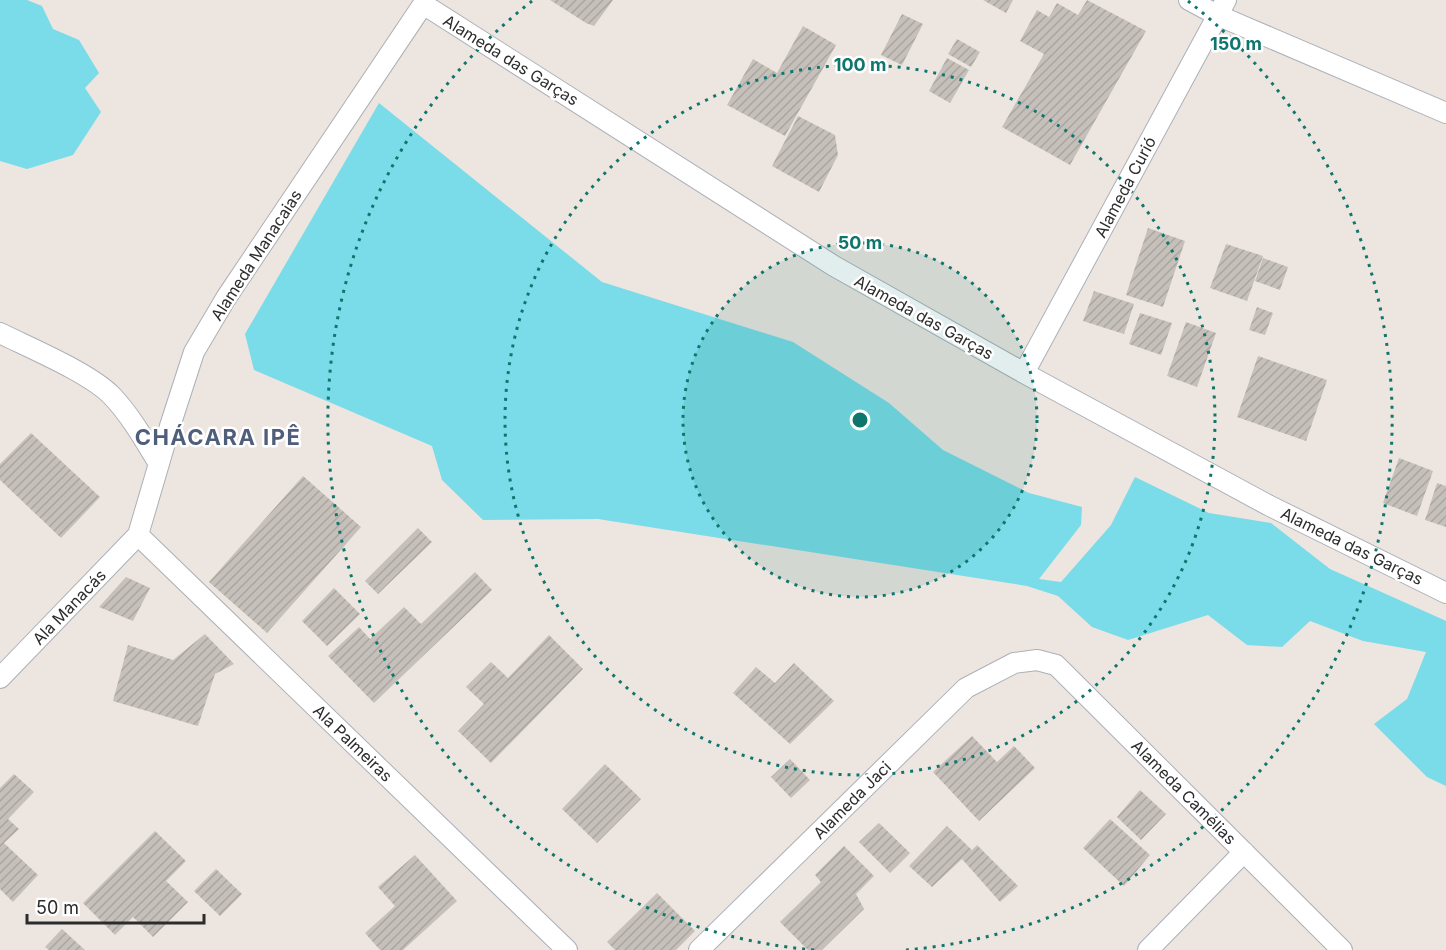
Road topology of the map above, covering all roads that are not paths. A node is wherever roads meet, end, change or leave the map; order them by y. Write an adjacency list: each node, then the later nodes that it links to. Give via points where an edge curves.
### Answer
1 (1189, 0): 3 (street)
2 (424, 2): 6 (street, Alameda das Garças, via 834,266); 7 (street, Alameda Manacaias, via 194,352)
3 (1222, 8): 4 (street); 6 (street, Alameda Curió)
4 (1446, 113)
5 (0, 333): 7 (street, via 111,394)
6 (1024, 373): 9 (street, Alameda das Garças, via 1268,505)
7 (159, 464): 8 (street, Alameda Manacaias)
8 (138, 536): 11 (street, Ala Manacás); 13 (street, Ala Palmeiras)
9 (1446, 593)
10 (1014, 663): 12 (street, Alameda Camélias, via 1037,660 1056,665); 14 (street, Alameda Jaci, via 966,688)
11 (0, 678)
12 (1244, 852): 15 (street); 16 (street, Alameda Camélias)
13 (567, 950)
14 (699, 950)
15 (1148, 950)
16 (1342, 950)

